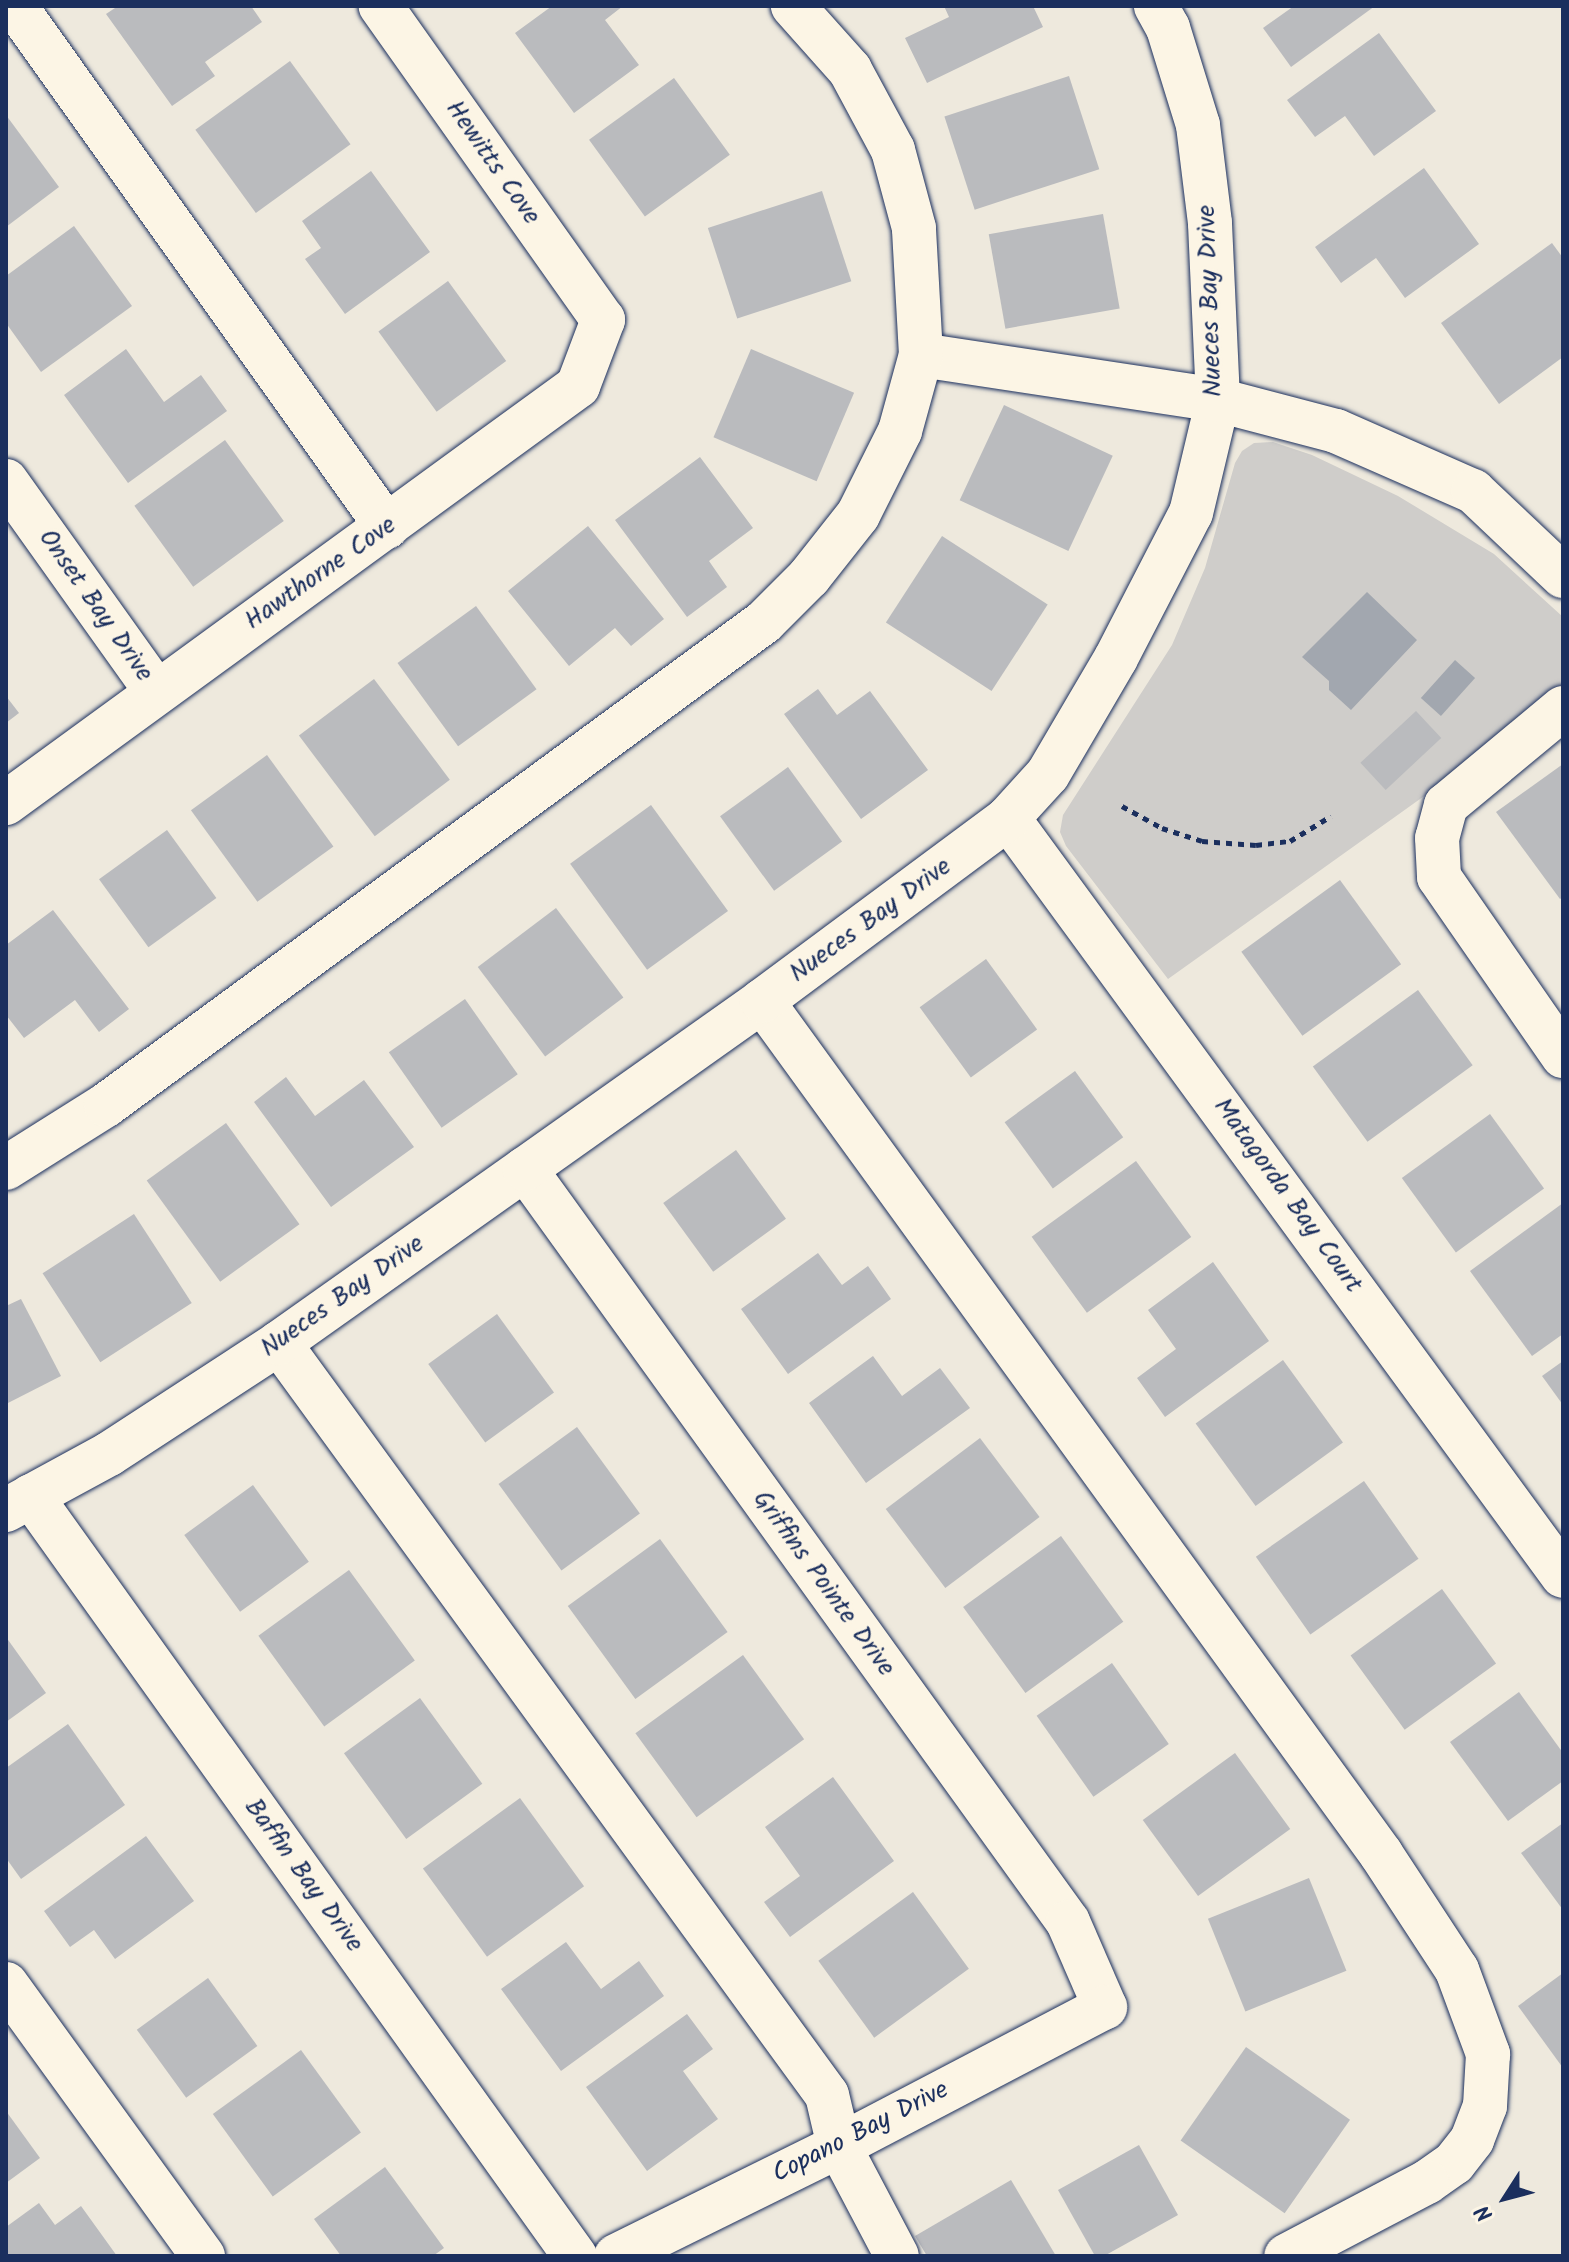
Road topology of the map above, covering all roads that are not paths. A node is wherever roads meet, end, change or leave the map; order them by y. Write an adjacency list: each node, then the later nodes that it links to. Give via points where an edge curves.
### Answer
1 (15, 6): 9 (street)
2 (381, 6): 5 (street, Hewitts Cove)
3 (793, 6): 6 (street, via 850,70 893,150 914,228)
4 (1156, 6): 7 (street, Nueces Bay Drive, via 1198,125 1210,223)
5 (603, 320): 9 (street, Hawthorne Cove, via 578,386)
6 (921, 355): 7 (street); 17 (street, via 900,431 858,515 809,577 764,622 106,1105)
7 (1218, 400): 10 (street, via 1336,431 1473,491); 14 (street, Nueces Bay Drive, via 1191,513 1048,774)
8 (6, 481): 11 (street, Onset Bay Drive)
9 (387, 527): 11 (street, Hawthorne Cove)
10 (1563, 576)
11 (156, 691): 13 (street, Hawthorne Cove)
12 (1563, 708): 16 (street, via 1446,805 1437,838 1439,877)
13 (6, 803)
14 (1008, 818): 15 (street, Nueces Bay Drive); 21 (street, Matagorda Bay Court)
15 (762, 1001): 18 (street, Nueces Bay Drive); 29 (street, via 1372,1841 1457,1970 1488,2054 1485,2106 1472,2140 1454,2163 1427,2182)
16 (1563, 1056)
17 (6, 1168)
18 (525, 1169): 19 (street, Nueces Bay Drive); 23 (street, Griffins Pointe Drive, via 1068,1922)
19 (279, 1343): 20 (street, Nueces Bay Drive, via 109,1454); 24 (street, via 827,2095)
20 (19, 1503): 26 (street, Baffin Bay Drive)
21 (1563, 1576)
22 (6, 1984): 25 (street)
23 (1105, 2007): 24 (street, Copano Bay Drive)
24 (839, 2146): 27 (street, Copano Bay Drive); 28 (street)
25 (203, 2256)
26 (575, 2256)
27 (616, 2256)
28 (897, 2256)
29 (1286, 2256)

